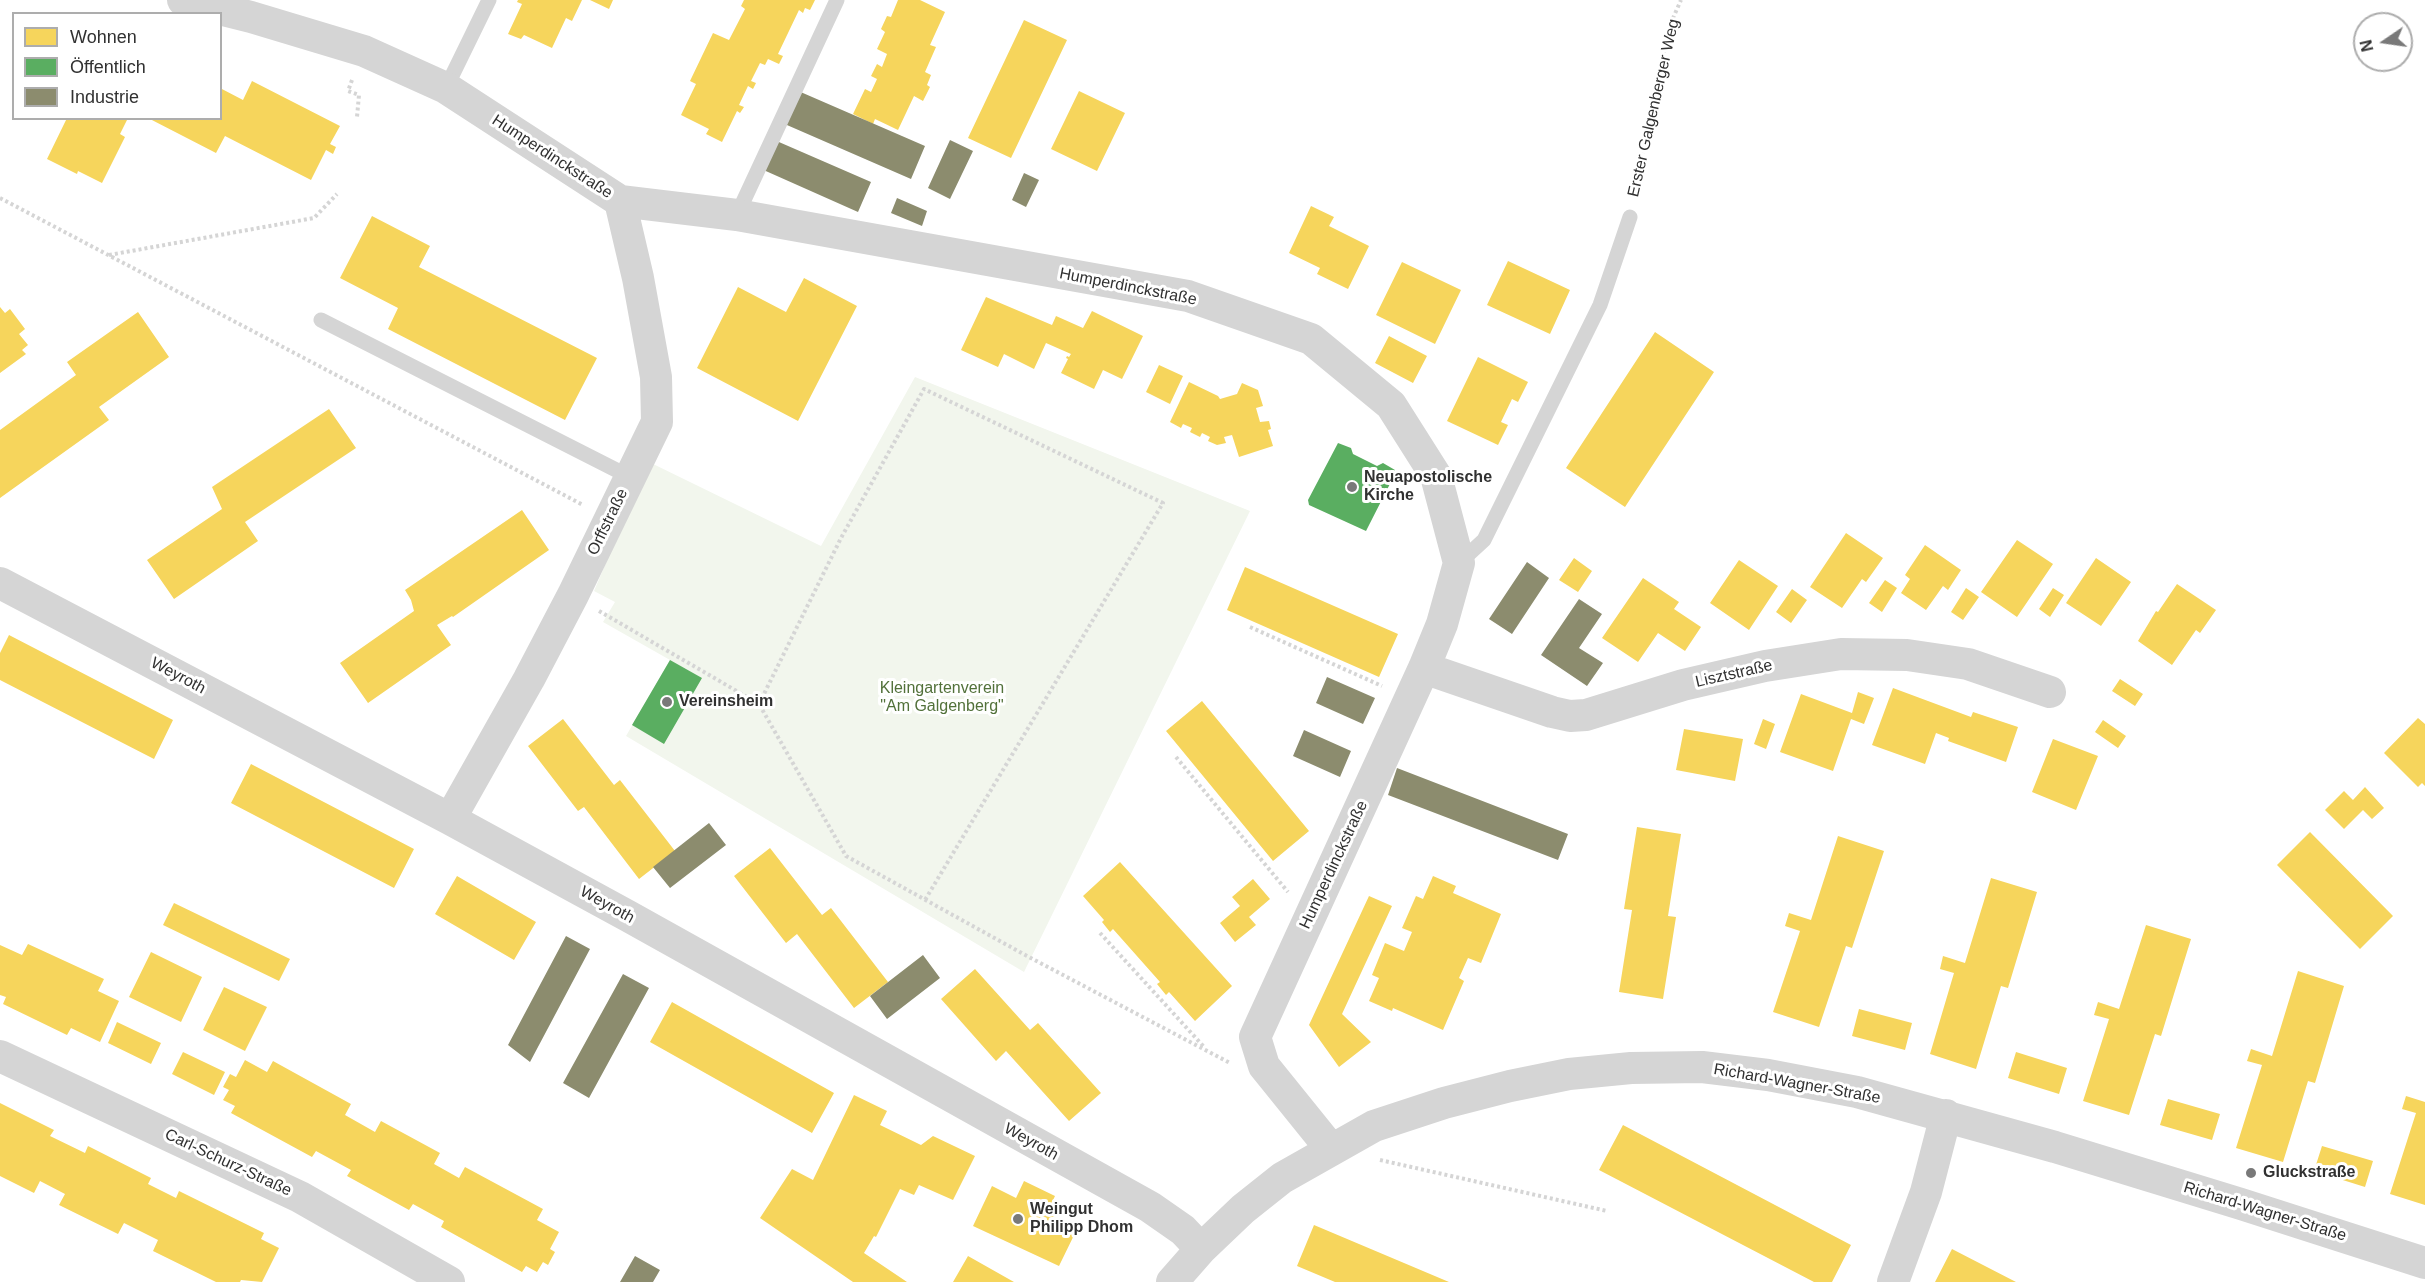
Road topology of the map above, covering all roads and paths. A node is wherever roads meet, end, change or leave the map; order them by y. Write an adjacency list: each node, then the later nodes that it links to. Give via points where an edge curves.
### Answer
1 (183, 0): 5 (street, Humperdinckstraße, via 364,51)
2 (489, 0): 5 (lane)
3 (837, 0): 9 (lane)
4 (1681, 0): 10 (path, Erster Galgenberger Weg, via 1669,27)
5 (446, 88): 8 (street, Humperdinckstraße)
6 (337, 194): 11 (path, via 315,218)
7 (0, 198): 11 (path)
8 (620, 201): 9 (street, Humperdinckstraße); 13 (street, Orffstraße, via 656,377 657,422)
9 (737, 215): 15 (street, Humperdinckstraße, via 1188,296 1311,339 1391,405 1436,476)
10 (1630, 217): 15 (lane, via 1596,315 1484,540)
11 (108, 255): 14 (path)
12 (321, 320): 13 (lane)
13 (630, 477): 14 (street, Orffstraße)
14 (610, 519): 17 (street, Orffstraße)
15 (1459, 563): 19 (street, Humperdinckstraße, via 1442,624)
16 (0, 583): 24 (street, Weyroth)
17 (573, 595): 22 (path); 24 (street, Orffstraße)
18 (1250, 627): 21 (path)
19 (1424, 668): 20 (street, Lisztstraße, via 1570,716 1586,715 1683,685 1765,666 1841,654 1907,655 1968,664); 21 (street, Humperdinckstraße)
20 (2050, 692)
21 (1410, 699): 26 (street, Humperdinckstraße)
22 (759, 704): 25 (path, via 846,856); 25 (path, via 841,538 924,389 1163,503)
23 (1176, 757): 26 (path)
24 (450, 819): 34 (street, Weyroth, via 1149,1208 1183,1230)
25 (925, 900): 28 (path)
26 (1310, 918): 30 (street, Humperdinckstraße, via 1255,1037)
27 (1100, 933): 28 (path)
28 (1207, 1051): 30 (path, via 1228,1062)
29 (0, 1056): 36 (street, Carl-Schurz-Straße, via 300,1197)
30 (1264, 1066): 32 (street, Humperdinckstraße)
31 (1946, 1115): 32 (street, Richard-Wagner-Straße, via 1768,1075 1702,1067 1631,1068 1569,1074 1444,1103 1374,1126); 35 (street, Richard-Wagner-Straße); 38 (street, via 1926,1192)
32 (1331, 1149): 33 (path); 34 (street, Richard-Wagner-Straße, via 1282,1178)
33 (1607, 1211)
34 (1201, 1249): 37 (street, Richard-Wagner-Straße)
35 (2425, 1263)
36 (449, 1282)
37 (1172, 1282)
38 (1893, 1282)

